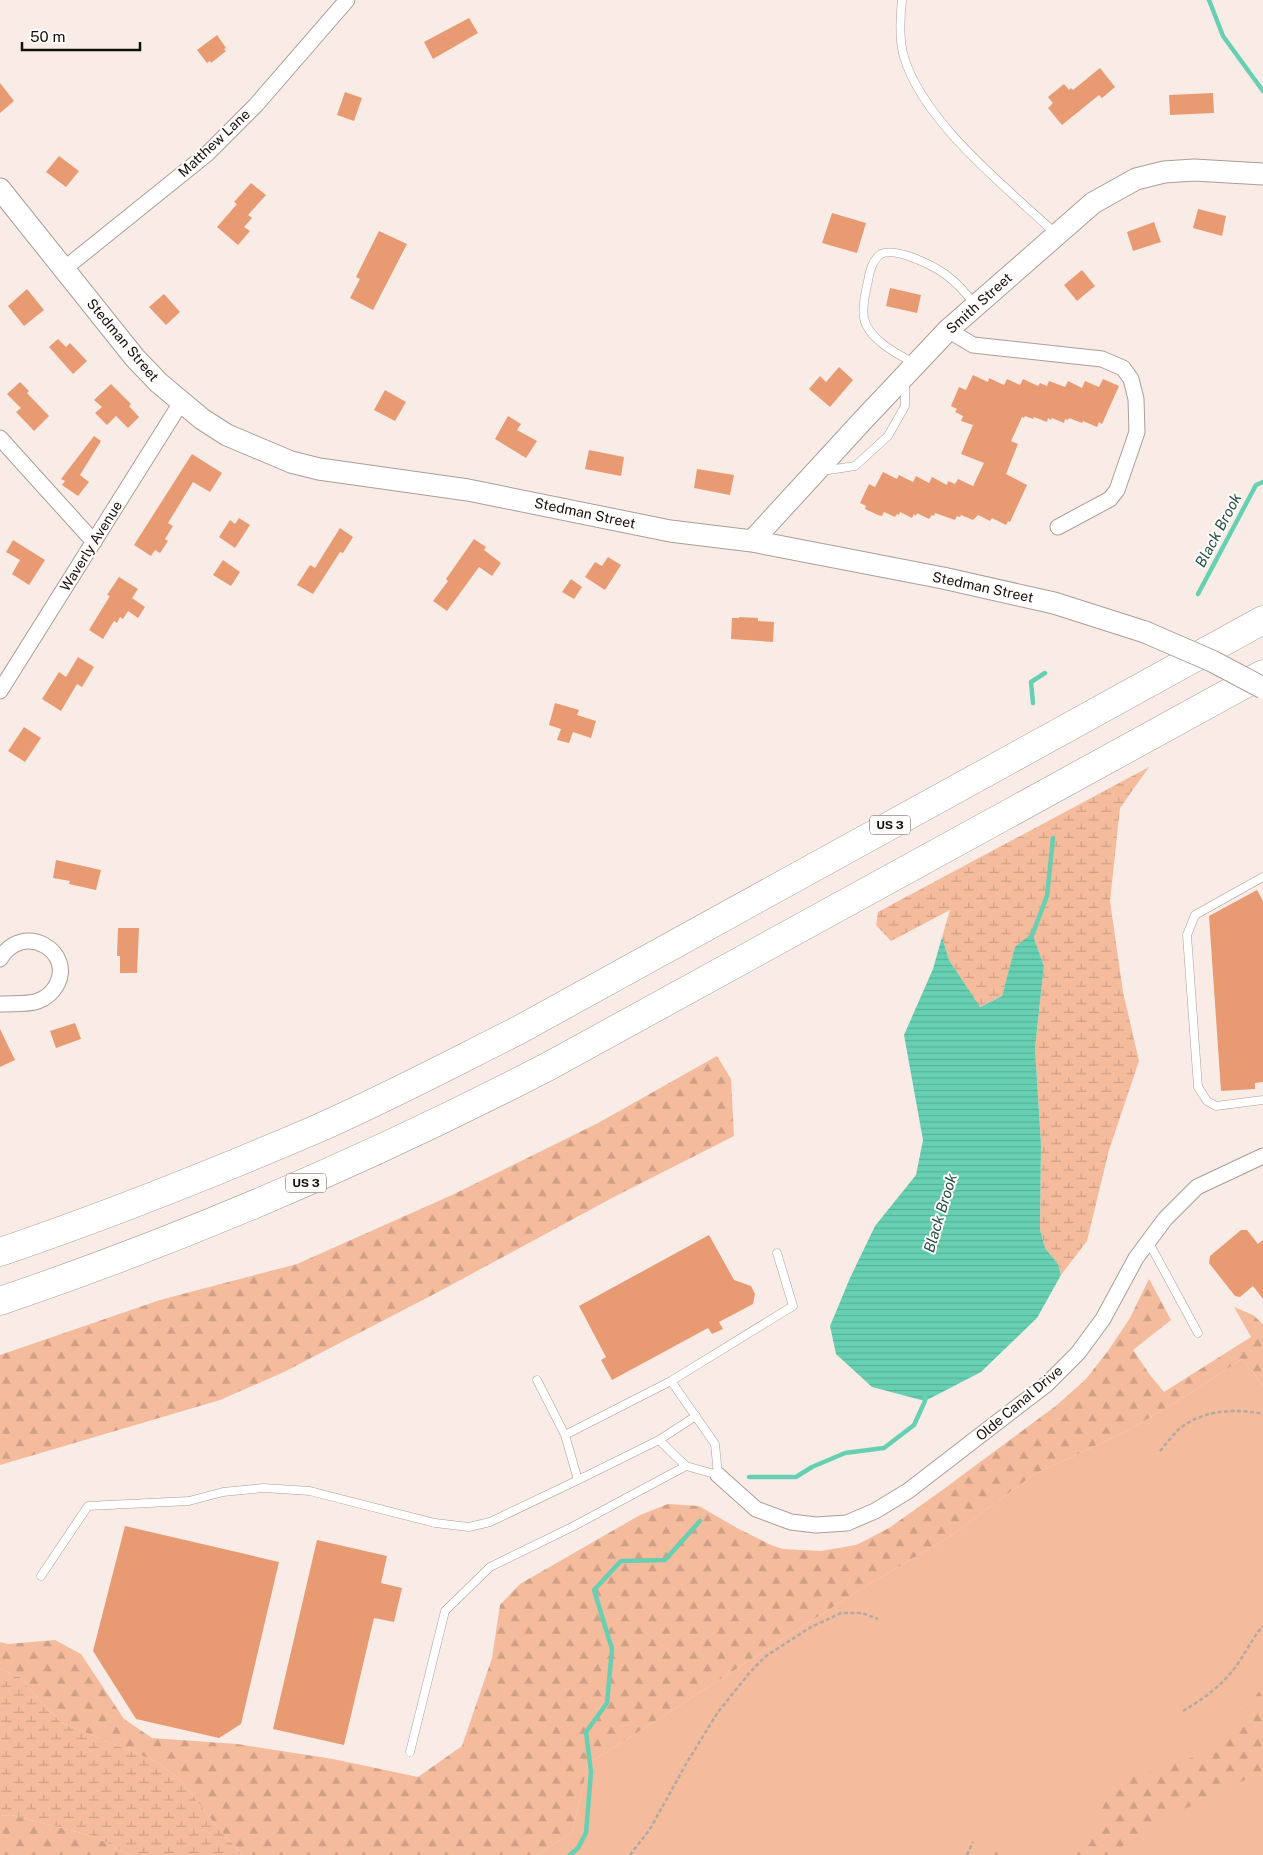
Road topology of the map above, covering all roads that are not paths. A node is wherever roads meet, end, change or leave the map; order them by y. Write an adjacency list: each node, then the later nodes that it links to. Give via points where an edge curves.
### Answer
1 (347, 0): 6 (street, Matthew Lane, via 256,105 207,154)
2 (902, 0): 5 (lane, via 900,17 904,55 914,82 932,111 978,162)
3 (1263, 174): 5 (main road, Smith Street, via 1194,170 1164,172 1136,179 1093,203)
4 (0, 189): 6 (main road, Stedman Street)
5 (1056, 235): 7 (main road, Smith Street)
6 (64, 269): 10 (main road, Stedman Street, via 135,358)
7 (975, 306): 8 (main road, Smith Street); 9 (lane, via 966,293 944,274 912,258 895,252 883,253 876,258 863,304 864,321 885,348)
8 (948, 330): 9 (main road, Smith Street); 13 (street, via 973,345 1102,359 1122,368 1131,379 1136,399 1137,432 1117,490 1110,499)
9 (910, 369): 12 (main road, Smith Street); 12 (lane, via 905,406 888,436 855,466)
10 (182, 401): 14 (main road, Stedman Street, via 227,435 291,462 319,469 468,490 670,531); 15 (street, Waverly Avenue)
11 (0, 438): 15 (street)
12 (815, 472): 14 (main road, Smith Street)
13 (1058, 527)
14 (752, 541): 18 (main road, Stedman Street, bridge, via 1019,594 1084,612 1145,632 1212,661)
15 (94, 542): 19 (street, Waverly Avenue)
16 (1263, 620): 26 (highway, US 3, via 517,1031 295,1138 155,1196)
17 (1263, 674): 28 (highway, US 3, via 558,1062 473,1105 346,1166 233,1214 136,1253)
18 (1263, 688)
19 (0, 691)
20 (1263, 877): 23 (lane, via 1196,915 1187,936 1198,1087 1207,1101 1216,1106)
21 (0, 959): 22 (street, via 15,943 35,941 52,952 59,970 57,984 44,998)
22 (0, 1004)
23 (1263, 1100)
24 (1263, 1156): 25 (street, Olde Canal Drive, via 1197,1187)
25 (1148, 1241): 29 (lane); 36 (street, Olde Canal Drive, via 1103,1319 1078,1353 1047,1384 908,1491 875,1511 847,1523 816,1525 791,1522 756,1510)
26 (0, 1252)
27 (777, 1253): 31 (lane, via 793,1306)
28 (0, 1301)
29 (1198, 1333)
30 (536, 1380): 33 (lane)
31 (671, 1381): 32 (lane); 33 (lane)
32 (696, 1416): 34 (lane); 36 (lane, via 715,1444)
33 (565, 1435): 37 (lane)
34 (659, 1440): 35 (lane); 37 (lane)
35 (686, 1466): 36 (lane); 39 (lane, via 490,1567 445,1611)
36 (718, 1475)
37 (578, 1480): 38 (lane, via 490,1522 470,1527 435,1523 310,1491 263,1488 223,1492 189,1501 88,1506)
38 (41, 1576)
39 (410, 1752)

